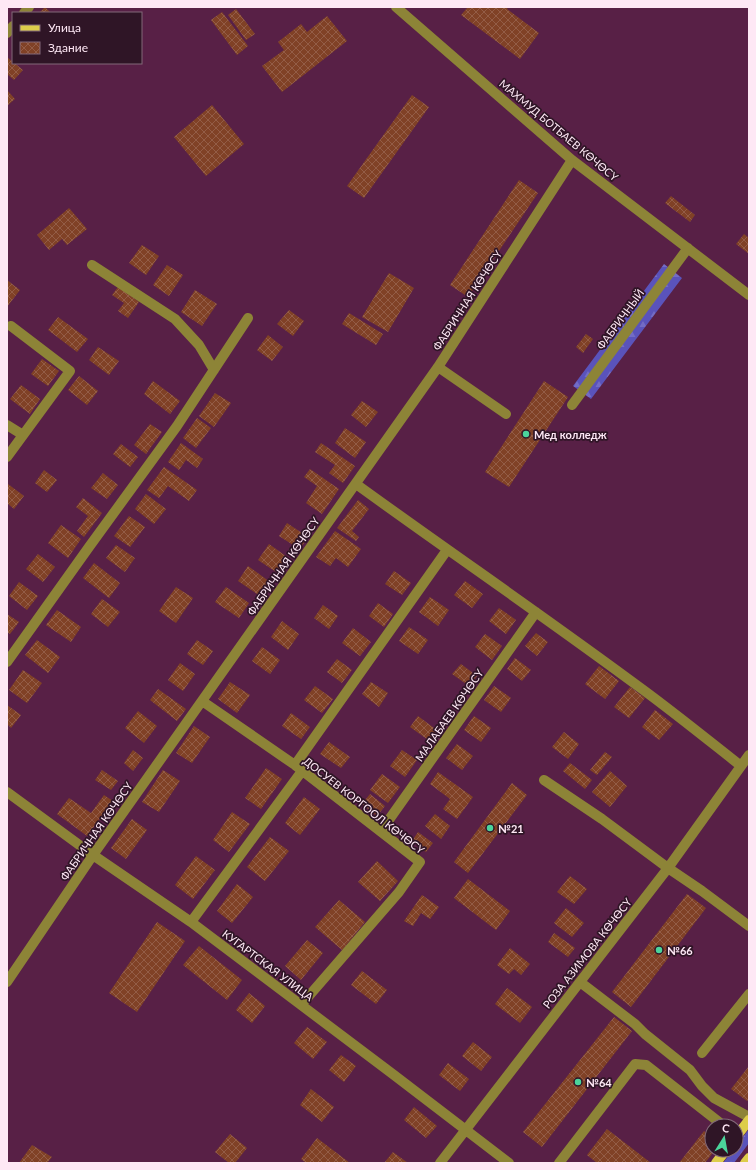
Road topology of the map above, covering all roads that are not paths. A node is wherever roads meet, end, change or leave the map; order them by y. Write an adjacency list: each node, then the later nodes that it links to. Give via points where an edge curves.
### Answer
1 (401, 9): 2 (street, МАХМУД БОТБАЕВ КӨЧӨСҮ)
2 (572, 160): 3 (street, МАХМУД БОТБАЕВ КӨЧӨСҮ); 8 (street, ФАБРИЧНАЯ КӨЧӨСҮ)
3 (688, 248): 5 (street, МАХМУД БОТБАЕВ КӨЧӨСҮ); 10 (street, ФАБРИЧНЫЙ)
4 (92, 264): 9 (street, via 175,319 199,345)
5 (749, 295)
6 (248, 318): 9 (street)
7 (11, 326): 13 (street, via 70,371)
8 (438, 367): 11 (street); 15 (street, ФАБРИЧНАЯ КӨЧӨСҮ)
9 (214, 370): 18 (street, via 177,426)
10 (572, 405)
11 (506, 414)
12 (7, 425): 13 (street)
13 (23, 435): 14 (street)
14 (7, 457)
15 (356, 484): 16 (street); 19 (street, ФАБРИЧНАЯ КӨЧӨСҮ)
16 (447, 550): 17 (street); 22 (street)
17 (536, 612): 21 (street, via 643,690); 25 (street, МАЛАБАЕВ КӨЧӨСҮ)
18 (7, 662)
19 (202, 701): 22 (street, ДОСУЕВ КОРГООЛ КӨЧӨСҮ); 26 (street, ФАБРИЧНАЯ КӨЧӨСҮ)
20 (749, 755): 21 (street, РОЗА АЗИМОВА КӨЧӨСҮ)
21 (740, 766): 27 (street, РОЗА АЗИМОВА КӨЧӨСҮ)
22 (298, 768): 25 (street, ДОСУЕВ КОРГООЛ КӨЧӨСҮ); 28 (street)
23 (544, 780): 27 (street)
24 (7, 792): 26 (street, КУГАРТСКАЯ УЛИЦА)
25 (381, 831): 33 (street, ДОСУЕВ КОРГООЛ КӨЧӨСҮ, via 420,862 399,892)
26 (93, 855): 28 (street, КУГАРТСКАЯ УЛИЦА); 30 (street, ФАБРИЧНАЯ КӨЧӨСҮ)
27 (668, 868): 29 (street); 31 (street, РОЗА АЗИМОВА КӨЧӨСҮ)
28 (191, 922): 33 (street, КУГАРТСКАЯ УЛИЦА)
29 (749, 926)
30 (7, 982)
31 (580, 982): 36 (street, via 690,1070 714,1098); 37 (street, РОЗА АЗИМОВА КӨЧӨСҮ)
32 (749, 994): 34 (street)
33 (301, 1005): 37 (street, КУГАРТСКАЯ УЛИЦА)
34 (702, 1053)
35 (714, 1118): 41 (street, via 646,1065 635,1064)
36 (749, 1119)
37 (466, 1130): 39 (street, РОЗА АЗИМОВА КӨЧӨСҮ); 40 (street, КУГАРТСКАЯ УЛИЦА)
38 (749, 1158): 42 (main road)
39 (440, 1163)
40 (509, 1163)
41 (559, 1163)
42 (745, 1163)

